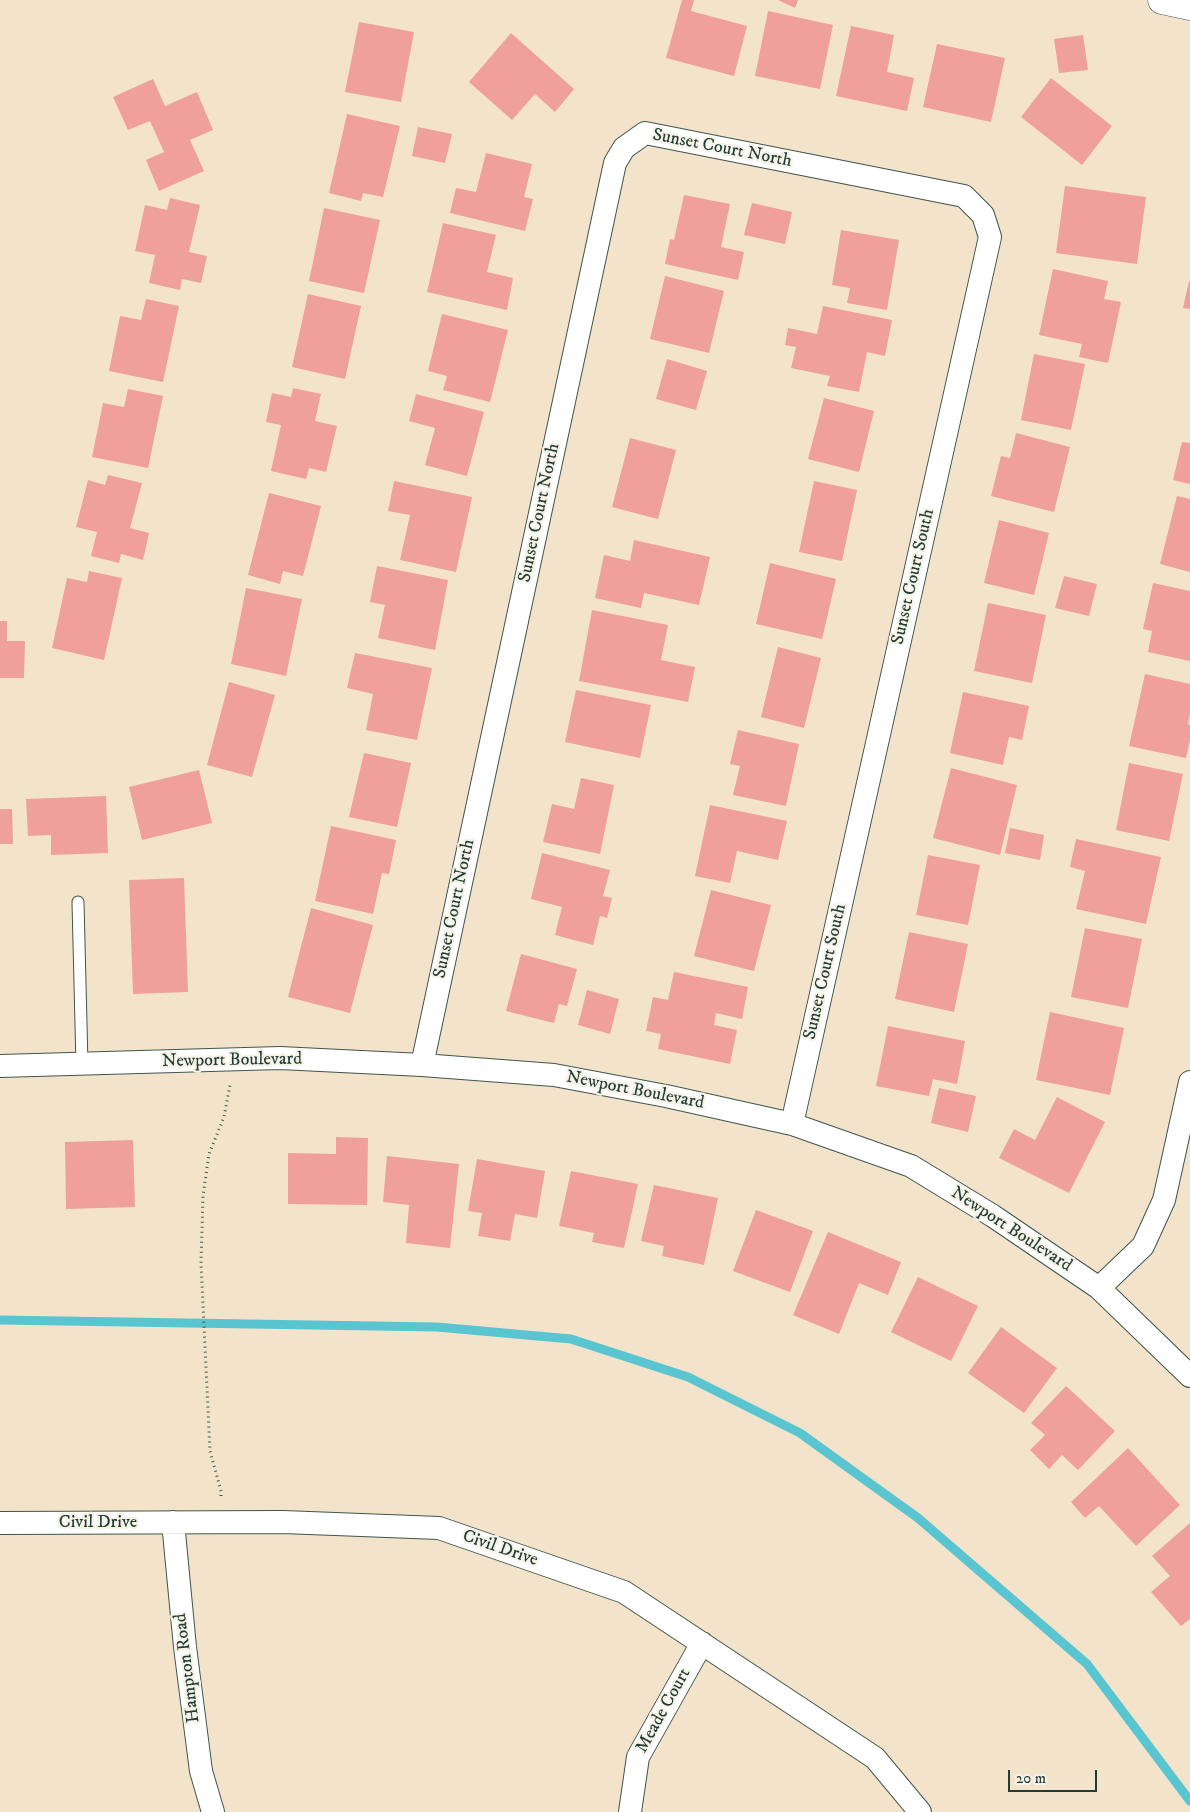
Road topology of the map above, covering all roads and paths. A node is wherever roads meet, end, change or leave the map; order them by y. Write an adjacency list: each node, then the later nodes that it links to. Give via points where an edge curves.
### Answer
1 (1162, 0): 2 (street)
2 (1190, 6)
3 (805, 165): 7 (street, Sunset Court North, via 645,133 624,148 615,163); 10 (street, Sunset Court South, via 964,196 983,215 990,236)
4 (78, 902): 6 (lane)
5 (232, 1060): 6 (street, Newport Boulevard); 7 (street, Newport Boulevard, via 280,1058); 14 (path, via 230,1088 224,1117 209,1154 204,1196 205,1360 210,1451 221,1491)
6 (82, 1065): 8 (street, Newport Boulevard)
7 (422, 1065): 10 (street, Newport Boulevard, via 554,1075)
8 (0, 1066)
9 (1190, 1082): 11 (street, via 1164,1200 1143,1246)
10 (792, 1124): 11 (street, Newport Boulevard, via 911,1166 993,1216)
11 (1099, 1288): 12 (street, Newport Boulevard)
12 (1190, 1376)
13 (173, 1522): 14 (street, Civil Drive); 15 (street, Civil Drive); 17 (street, Hampton Road, via 201,1771)
14 (219, 1522): 16 (street, Civil Drive, via 439,1528 624,1592)
15 (0, 1523)
16 (702, 1643): 18 (street, Meade Court, via 638,1757); 19 (street, Civil Drive, via 875,1758)
17 (213, 1812)
18 (630, 1812)
19 (920, 1812)

